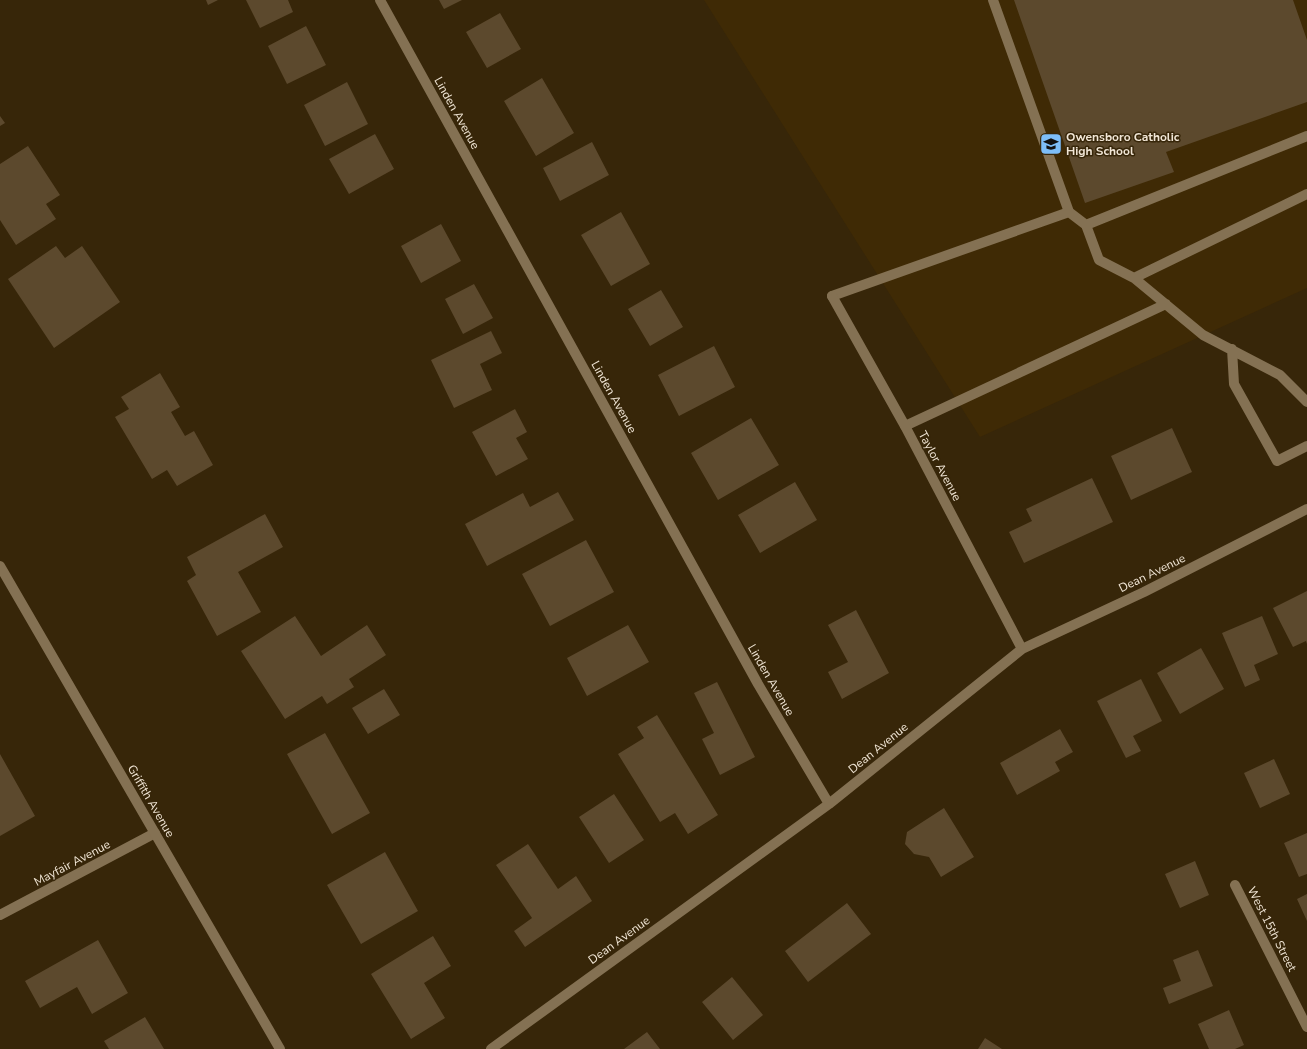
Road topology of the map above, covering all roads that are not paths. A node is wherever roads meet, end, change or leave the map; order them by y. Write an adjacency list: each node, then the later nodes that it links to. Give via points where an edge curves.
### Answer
1 (380, 0): 16 (street, Linden Avenue, via 754,677)
2 (993, 0): 5 (street)
3 (1307, 136): 6 (street)
4 (1307, 194): 7 (street)
5 (1069, 212): 6 (street); 11 (street, Taylor Avenue, via 832,296)
6 (1086, 225): 7 (street, via 1099,260)
7 (1134, 278): 8 (street)
8 (1166, 304): 9 (street, via 1203,335); 11 (street)
9 (1232, 349): 10 (street, via 1280,375); 12 (street, via 1234,384 1277,461)
10 (1307, 402)
11 (905, 426): 15 (street, Taylor Avenue)
12 (1307, 446)
13 (1307, 509): 15 (street, Dean Avenue, via 1144,592)
14 (0, 566): 17 (street, Griffith Avenue)
15 (1022, 649): 16 (street, Dean Avenue)
16 (829, 804): 22 (street, Dean Avenue)
17 (155, 834): 19 (street, Mayfair Avenue); 21 (street, Griffith Avenue)
18 (1235, 885): 20 (street, West 15th Street)
19 (0, 915)
20 (1307, 1027)
21 (280, 1049)
22 (491, 1049)

